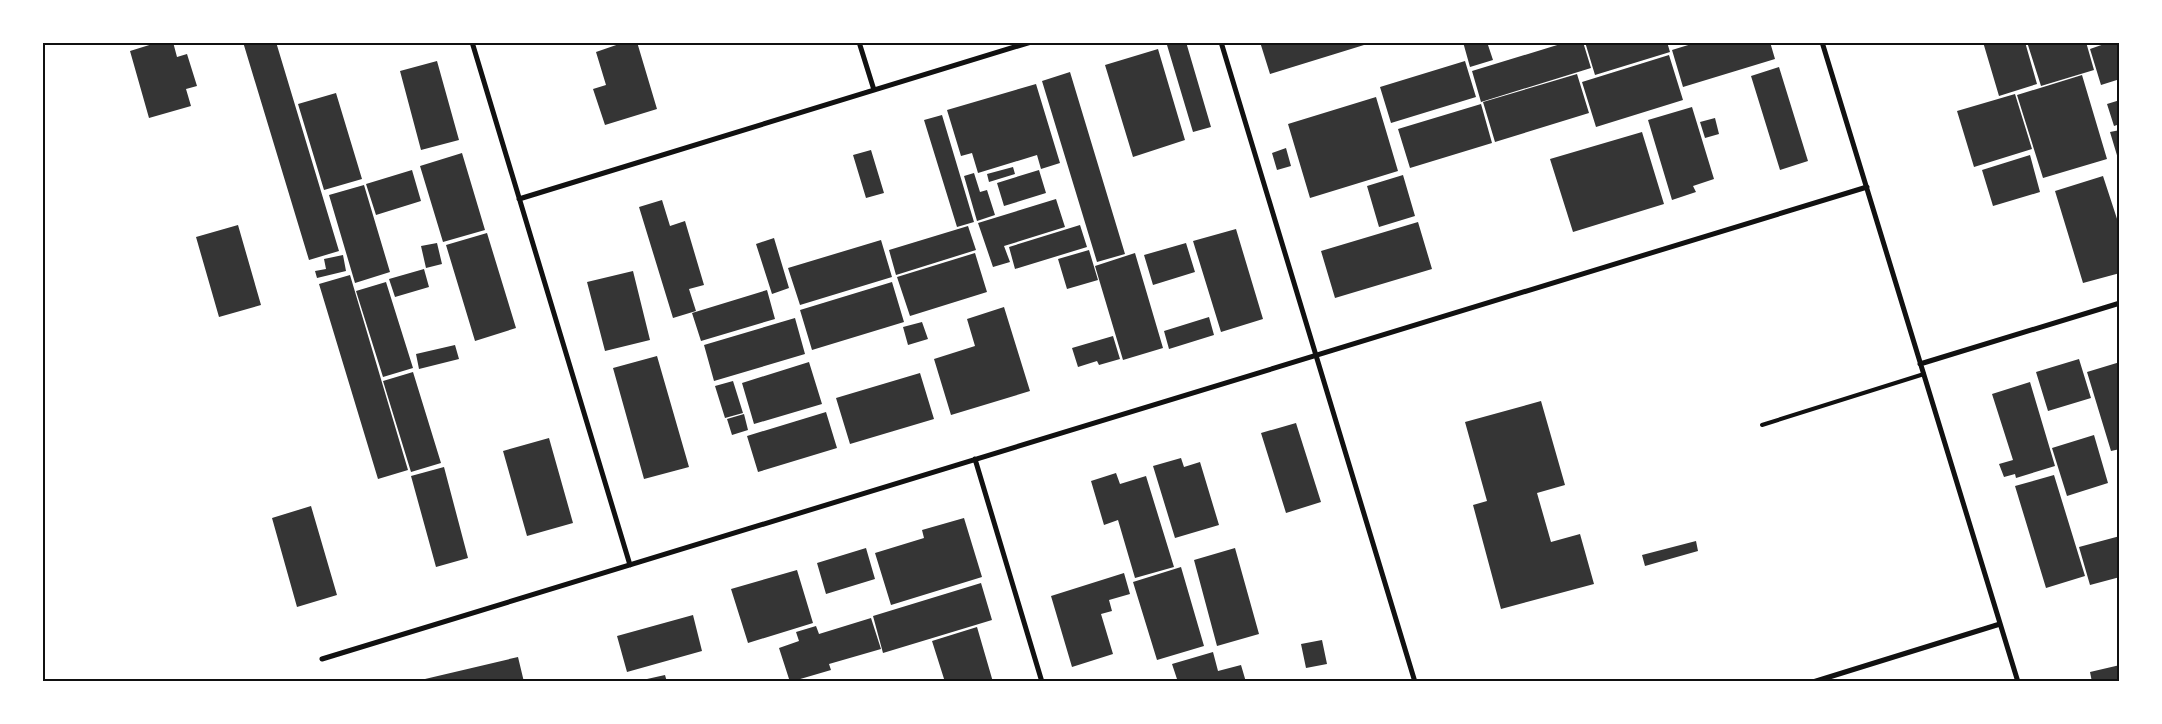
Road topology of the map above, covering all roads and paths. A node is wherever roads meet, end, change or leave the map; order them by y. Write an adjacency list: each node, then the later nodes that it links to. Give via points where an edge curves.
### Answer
1 (472, 42): 8 (street)
2 (860, 42): 6 (street)
3 (1031, 42): 6 (street)
4 (1221, 42): 10 (street)
5 (1822, 42): 7 (street)
6 (874, 90): 8 (street)
7 (1867, 188): 10 (street); 11 (street)
8 (519, 198): 15 (street)
9 (2120, 304): 11 (street)
10 (1316, 355): 14 (street); 19 (street)
11 (1920, 364): 12 (street)
12 (1924, 374): 13 (lane); 16 (street)
13 (1762, 425)
14 (975, 459): 15 (street); 18 (street)
15 (630, 565): 17 (street)
16 (2000, 624): 20 (street); 21 (street)
17 (322, 659)
18 (1042, 682)
19 (1415, 682)
20 (1813, 682)
21 (2018, 682)

